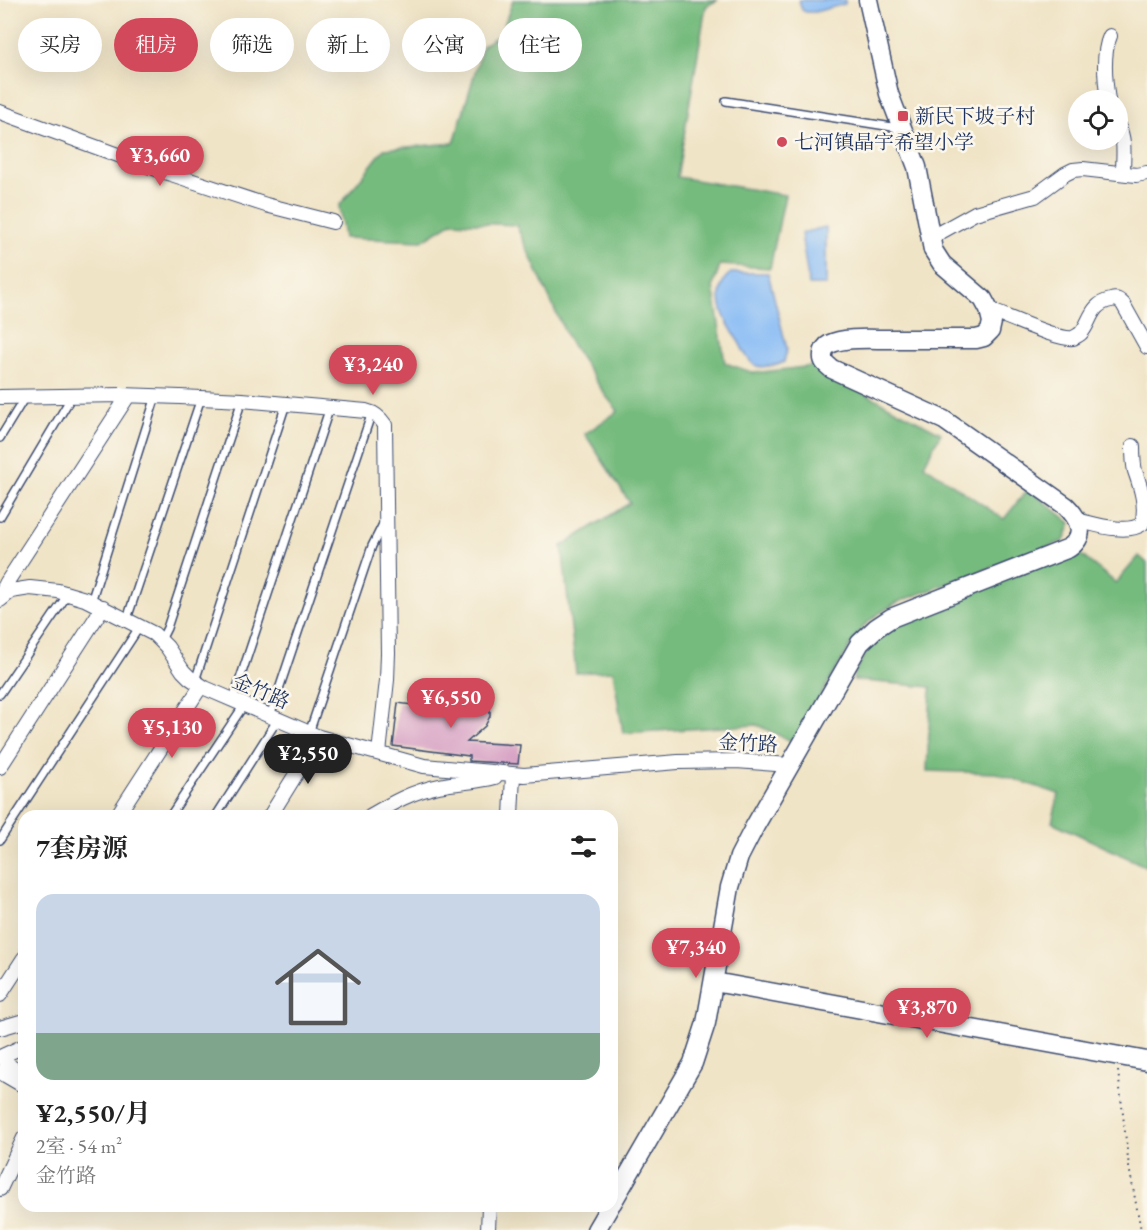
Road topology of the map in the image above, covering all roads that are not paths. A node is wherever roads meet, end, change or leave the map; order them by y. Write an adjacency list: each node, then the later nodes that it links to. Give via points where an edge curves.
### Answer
1 (868, 0): 6 (main road, via 890,94)
2 (1110, 36): 3 (street, via 1104,53)
3 (1107, 90)
4 (726, 101): 6 (lane)
5 (0, 112): 10 (street, via 159,170)
6 (903, 129): 11 (main road, via 917,167)
7 (1124, 150): 8 (street)
8 (1123, 173): 9 (street); 11 (street, via 1073,170 1035,196 975,213)
9 (1147, 174)
10 (333, 222)
11 (930, 238): 12 (main road, via 934,254 942,264 983,299)
12 (989, 310): 13 (street, via 1070,338 1082,332 1099,305 1116,299 1123,304); 28 (main road, via 990,331 980,339 840,341 825,348 825,365 944,420 1066,506)
13 (1147, 347)
14 (72, 396): 15 (street); 18 (street); 26 (lane)
15 (128, 396): 16 (street); 30 (street)
16 (156, 396): 19 (street); 31 (lane)
17 (0, 397): 18 (street)
18 (25, 397): 24 (lane)
19 (201, 398): 20 (street); 32 (lane)
20 (242, 400): 21 (street); 34 (lane)
21 (287, 403): 22 (street); 35 (lane)
22 (330, 407): 23 (street); 37 (lane)
23 (372, 412): 27 (street, via 385,425); 38 (lane)
24 (0, 438)
25 (1133, 446): 28 (street, via 1134,469 1145,498 1143,524 1109,528)
26 (0, 517)
27 (386, 517): 39 (lane, via 372,546); 40 (street, via 388,653)
28 (1076, 520): 41 (main road, via 1080,536 1069,548 891,618 866,636)
29 (68, 594): 30 (street, 金竹路, via 30,588 11,591); 31 (street, 金竹路); 36 (lane)
30 (0, 598)
31 (97, 604): 32 (street, 金竹路); 42 (street)
32 (127, 619): 33 (street, 金竹路)
33 (140, 626): 34 (street, 金竹路); 44 (lane)
34 (161, 640): 35 (street, 金竹路, via 183,671)
35 (198, 683): 37 (street, 金竹路); 45 (street)
36 (0, 694)
37 (238, 702): 38 (street, 金竹路); 46 (lane)
38 (274, 718): 39 (street, 金竹路); 47 (lane)
39 (314, 735): 40 (street, 金竹路); 48 (street)
40 (379, 753): 43 (street, 金竹路, via 424,766)
41 (790, 765): 43 (street, 金竹路, via 708,760); 54 (main road, via 746,841 734,872)
42 (0, 767)
43 (510, 774): 49 (street, via 428,788); 50 (street)
44 (20, 810)
45 (121, 810)
46 (174, 810)
47 (220, 810)
48 (273, 810)
49 (380, 810)
50 (511, 810)
51 (18, 812): 52 (lane)
52 (0, 840)
53 (18, 967): 55 (street)
54 (714, 982): 60 (main road); 66 (main road, via 704,1033 693,1063)
55 (0, 995)
56 (18, 1023): 57 (street)
57 (0, 1028)
58 (18, 1049): 59 (street)
59 (1, 1057): 61 (street)
60 (1147, 1061)
61 (18, 1070)
62 (0, 1072): 63 (street)
63 (18, 1082)
64 (18, 1151): 65 (street)
65 (0, 1189)
66 (618, 1192)
67 (489, 1212): 69 (street)
68 (606, 1212): 70 (main road)
69 (488, 1230)
70 (596, 1230)

